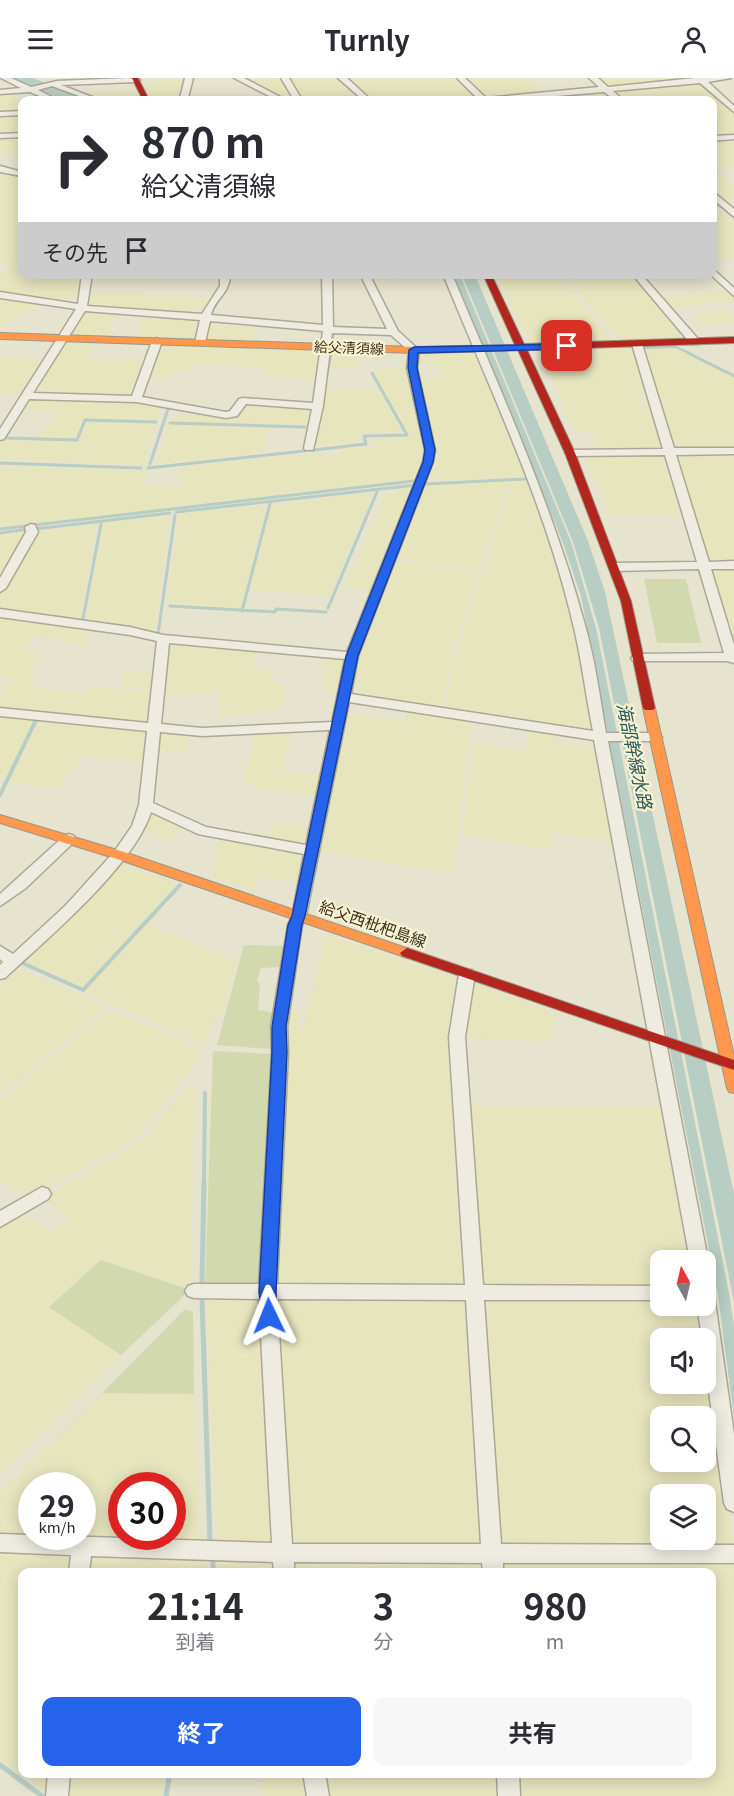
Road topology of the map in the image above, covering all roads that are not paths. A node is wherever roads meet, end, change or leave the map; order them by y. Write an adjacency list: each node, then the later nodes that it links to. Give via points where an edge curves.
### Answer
1 (5, 78): 15 (street)
2 (39, 78): 13 (street)
3 (189, 78): 20 (street)
4 (238, 78): 21 (street)
5 (285, 78): 22 (street)
6 (342, 78): 23 (street)
7 (461, 78): 24 (street)
8 (586, 78): 14 (street)
9 (593, 78): 14 (street)
10 (727, 78): 12 (street)
11 (136, 79): 13 (street); 19 (main road)
12 (700, 79): 14 (street); 28 (street)
13 (50, 84): 15 (street); 18 (street)
14 (603, 89): 25 (street); 26 (street); 27 (street)
15 (30, 90): 16 (street); 17 (street)
16 (0, 92)
17 (44, 96)
18 (84, 96)
19 (144, 96)
20 (184, 96)
21 (274, 96)
22 (296, 96)
23 (362, 96)
24 (479, 96)
25 (560, 96)
26 (608, 96)
27 (613, 96)
28 (716, 96)
29 (717, 97): 30 (street)
30 (728, 108)
31 (18, 113): 32 (street)
32 (0, 114)
33 (18, 135): 34 (street)
34 (0, 136)
35 (734, 137): 36 (street)
36 (717, 139)
37 (0, 169): 38 (street)
38 (18, 173)
39 (721, 206): 40 (street)
40 (734, 220)
41 (717, 276): 49 (street)
42 (86, 279): 51 (street)
43 (225, 279): 52 (street, via 225,286)
44 (327, 279): 53 (street)
45 (367, 279): 54 (street)
46 (449, 279): 64 (street)
47 (489, 279): 63 (main road)
48 (640, 279): 60 (street)
49 (734, 293)
50 (0, 295): 51 (street)
51 (82, 307): 52 (street); 56 (street)
52 (206, 317): 53 (street); 59 (street)
53 (328, 329): 54 (street); 62 (street)
54 (394, 332): 65 (street)
55 (0, 336): 56 (main road, 給父清須線)
56 (62, 338): 58 (main road, 給父清須線); 66 (street)
57 (734, 340): 60 (main road, 給父清須線)
58 (157, 341): 59 (main road, 給父清須線); 67 (street)
59 (200, 342): 62 (main road, 給父清須線)
60 (695, 342): 61 (main road, 給父清須線)
61 (637, 344): 63 (main road, 給父清須線); 71 (street)
62 (326, 347): 65 (main road, 給父清須線); 68 (street)
63 (515, 348): 64 (main road, 給父清須線); 73 (main road)
64 (480, 349): 65 (main road, 給父清須線); 88 (street, via 557,547 580,628)
65 (414, 350): 81 (street, via 412,368 430,450 428,462)
66 (26, 396): 67 (street); 69 (street)
67 (135, 399): 68 (street, via 226,415 233,414 243,400)
68 (318, 406): 70 (street)
69 (0, 437)
70 (309, 448)
71 (669, 451): 72 (street); 73 (street); 76 (street)
72 (734, 451)
73 (570, 453): 77 (main road)
74 (31, 526): 78 (street, via 32,532)
75 (734, 565): 76 (street)
76 (703, 566): 77 (street); 83 (street)
77 (615, 567): 82 (main road)
78 (0, 588)
79 (0, 613): 80 (street)
80 (163, 639): 81 (street); 87 (street)
81 (352, 656): 84 (street)
82 (637, 658): 83 (street); 89 (main road)
83 (733, 658)
84 (345, 697): 86 (street); 88 (street)
85 (0, 712): 87 (street)
86 (339, 726): 87 (street, via 202,732); 93 (street)
87 (154, 728): 90 (street)
88 (601, 737): 89 (street); 101 (street)
89 (655, 737): 102 (main road)
90 (146, 805): 93 (street, via 203,831); 94 (street, via 139,827)
91 (0, 819): 92 (main road, 給父西枇杷島線)
92 (69, 838): 94 (main road, 給父西枇杷島線); 95 (street)
93 (312, 851): 96 (street)
94 (119, 855): 96 (main road, 給父西枇杷島線); 98 (street, via 71,908)
95 (0, 901)
96 (299, 916): 100 (main road, 給父西枇杷島線); 108 (street, via 279,1027)
97 (0, 951): 98 (street)
98 (13, 962): 99 (street)
99 (0, 974)
100 (467, 974): 101 (main road, 給父西枇杷島線); 109 (street, via 457,1037)
101 (662, 1041): 102 (main road, 給父西枇杷島線); 106 (street)
102 (731, 1064): 103 (main road)
103 (734, 1088)
104 (42, 1194): 105 (street)
105 (0, 1220)
106 (697, 1250)
107 (194, 1292): 108 (street)
108 (268, 1292): 109 (street); 118 (street)
109 (473, 1293): 110 (street); 119 (street)
110 (650, 1293)
111 (707, 1316): 112 (street)
112 (734, 1503)
113 (0, 1544): 114 (street)
114 (18, 1545)
115 (96, 1549): 118 (street)
116 (82, 1550): 120 (street)
117 (734, 1554): 119 (street)
118 (283, 1563): 119 (street)
119 (492, 1563)
120 (80, 1568)
121 (59, 1778): 124 (street)
122 (315, 1778): 125 (street)
123 (508, 1778): 126 (street)
124 (57, 1796)
125 (318, 1796)
126 (510, 1796)

